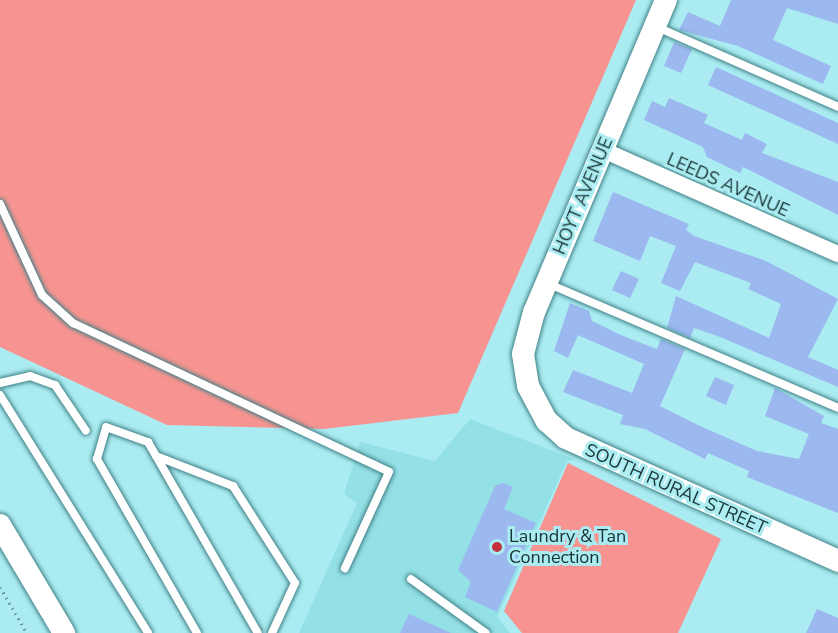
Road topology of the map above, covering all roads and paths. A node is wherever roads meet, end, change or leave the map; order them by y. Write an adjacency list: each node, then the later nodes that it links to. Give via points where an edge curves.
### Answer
1 (666, 0): 2 (main road, HOYT AVENUE)
2 (655, 26): 3 (lane); 4 (main road, HOYT AVENUE)
3 (838, 107)
4 (603, 150): 6 (street, LEEDS AVENUE); 7 (main road, HOYT AVENUE)
5 (0, 204): 16 (lane, via 42,295 73,323 389,472)
6 (838, 254)
7 (546, 282): 10 (main road, HOYT AVENUE, via 524,354); 11 (lane)
8 (0, 383): 12 (lane, via 30,376 55,385)
9 (0, 395): 21 (lane)
10 (532, 396): 15 (main road, SOUTH RURAL STREET, via 546,421 575,443)
11 (838, 408)
12 (86, 431)
13 (156, 456): 22 (lane, via 148,442 106,426 97,459); 23 (lane); 24 (lane, via 233,486 295,583)
14 (0, 525): 20 (main road)
15 (838, 561)
16 (345, 567)
17 (411, 579): 25 (lane)
18 (0, 587): 19 (path)
19 (27, 633)
20 (64, 633)
21 (148, 633)
22 (197, 633)
23 (258, 633)
24 (273, 633)
25 (486, 633)

